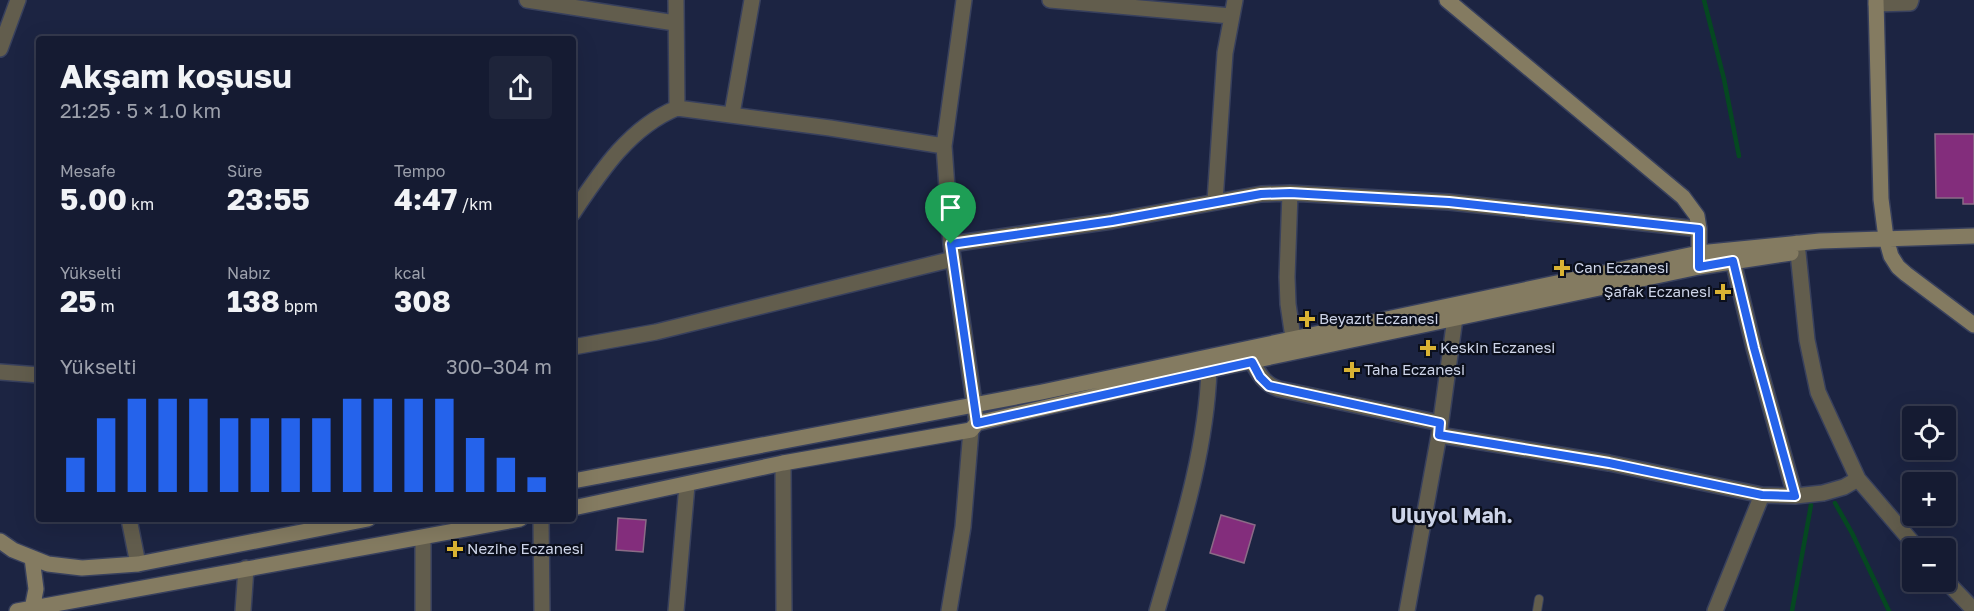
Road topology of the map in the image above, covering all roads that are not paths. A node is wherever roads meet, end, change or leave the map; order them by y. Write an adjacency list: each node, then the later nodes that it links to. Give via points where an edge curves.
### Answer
1 (18, 0): 13 (street)
2 (527, 0): 12 (street)
3 (676, 0): 12 (street)
4 (752, 0): 15 (street)
5 (964, 0): 16 (street)
6 (1050, 0): 11 (street)
7 (1235, 0): 11 (street)
8 (1911, 0): 10 (street)
9 (1452, 2): 22 (main road, via 1683,197 1697,216)
10 (1876, 2): 24 (main road, via 1881,199)
11 (1231, 16): 20 (street)
12 (675, 23): 14 (street)
13 (0, 49)
14 (677, 108): 15 (street); 18 (street, via 639,130)
15 (732, 114): 16 (street)
16 (944, 146): 26 (street)
17 (576, 184): 18 (street)
18 (588, 190): 21 (street)
19 (1290, 193): 20 (street); 22 (street, via 1449,202); 32 (street, via 1287,277)
20 (1215, 201): 26 (street)
21 (576, 208)
22 (1699, 229): 27 (main road)
23 (1974, 236): 24 (main road)
24 (1886, 238): 25 (main road); 30 (main road, via 1898,267)
25 (1797, 247): 27 (main road); 28 (main road); 41 (street, via 1807,340 1818,392)
26 (952, 251): 31 (street, via 677,327); 37 (street)
27 (1699, 260): 28 (main road); 29 (main road); 32 (main road)
28 (1733, 261): 45 (street)
29 (1455, 318): 32 (main road); 39 (street)
30 (1974, 325)
31 (576, 346)
32 (1294, 346): 33 (main road); 37 (main road)
33 (1252, 362): 34 (main road); 39 (street, via 1269,386)
34 (1209, 370): 38 (main road); 68 (street, via 1208,406 1197,469)
35 (0, 372): 36 (street)
36 (36, 375)
37 (973, 406): 38 (street); 42 (main road)
38 (974, 427): 40 (main road); 67 (street)
39 (1439, 429): 44 (street); 69 (street)
40 (783, 463): 43 (main road); 66 (street)
41 (1858, 479): 45 (street, via 1833,490); 52 (street)
42 (576, 480)
43 (687, 485): 46 (main road); 65 (street)
44 (1762, 495): 45 (street); 71 (street)
45 (1795, 496)
46 (576, 507)
47 (130, 522): 55 (street)
48 (353, 522): 55 (main road)
49 (505, 522): 51 (main road)
50 (541, 522): 64 (street)
51 (423, 538): 56 (main road); 63 (street)
52 (1909, 538)
53 (0, 541): 54 (main road)
54 (32, 558): 55 (main road, via 64,567); 60 (main road, via 36,589)
55 (138, 564)
56 (246, 568): 59 (main road); 62 (street)
57 (1956, 591): 61 (street)
58 (1539, 599): 70 (lane)
59 (59, 608): 60 (main road)
60 (24, 610)
61 (1974, 610)
62 (243, 611)
63 (423, 611)
64 (542, 611)
65 (676, 611)
66 (784, 611)
67 (949, 611)
68 (1157, 611)
69 (1407, 611)
70 (1537, 611)
71 (1715, 611)

